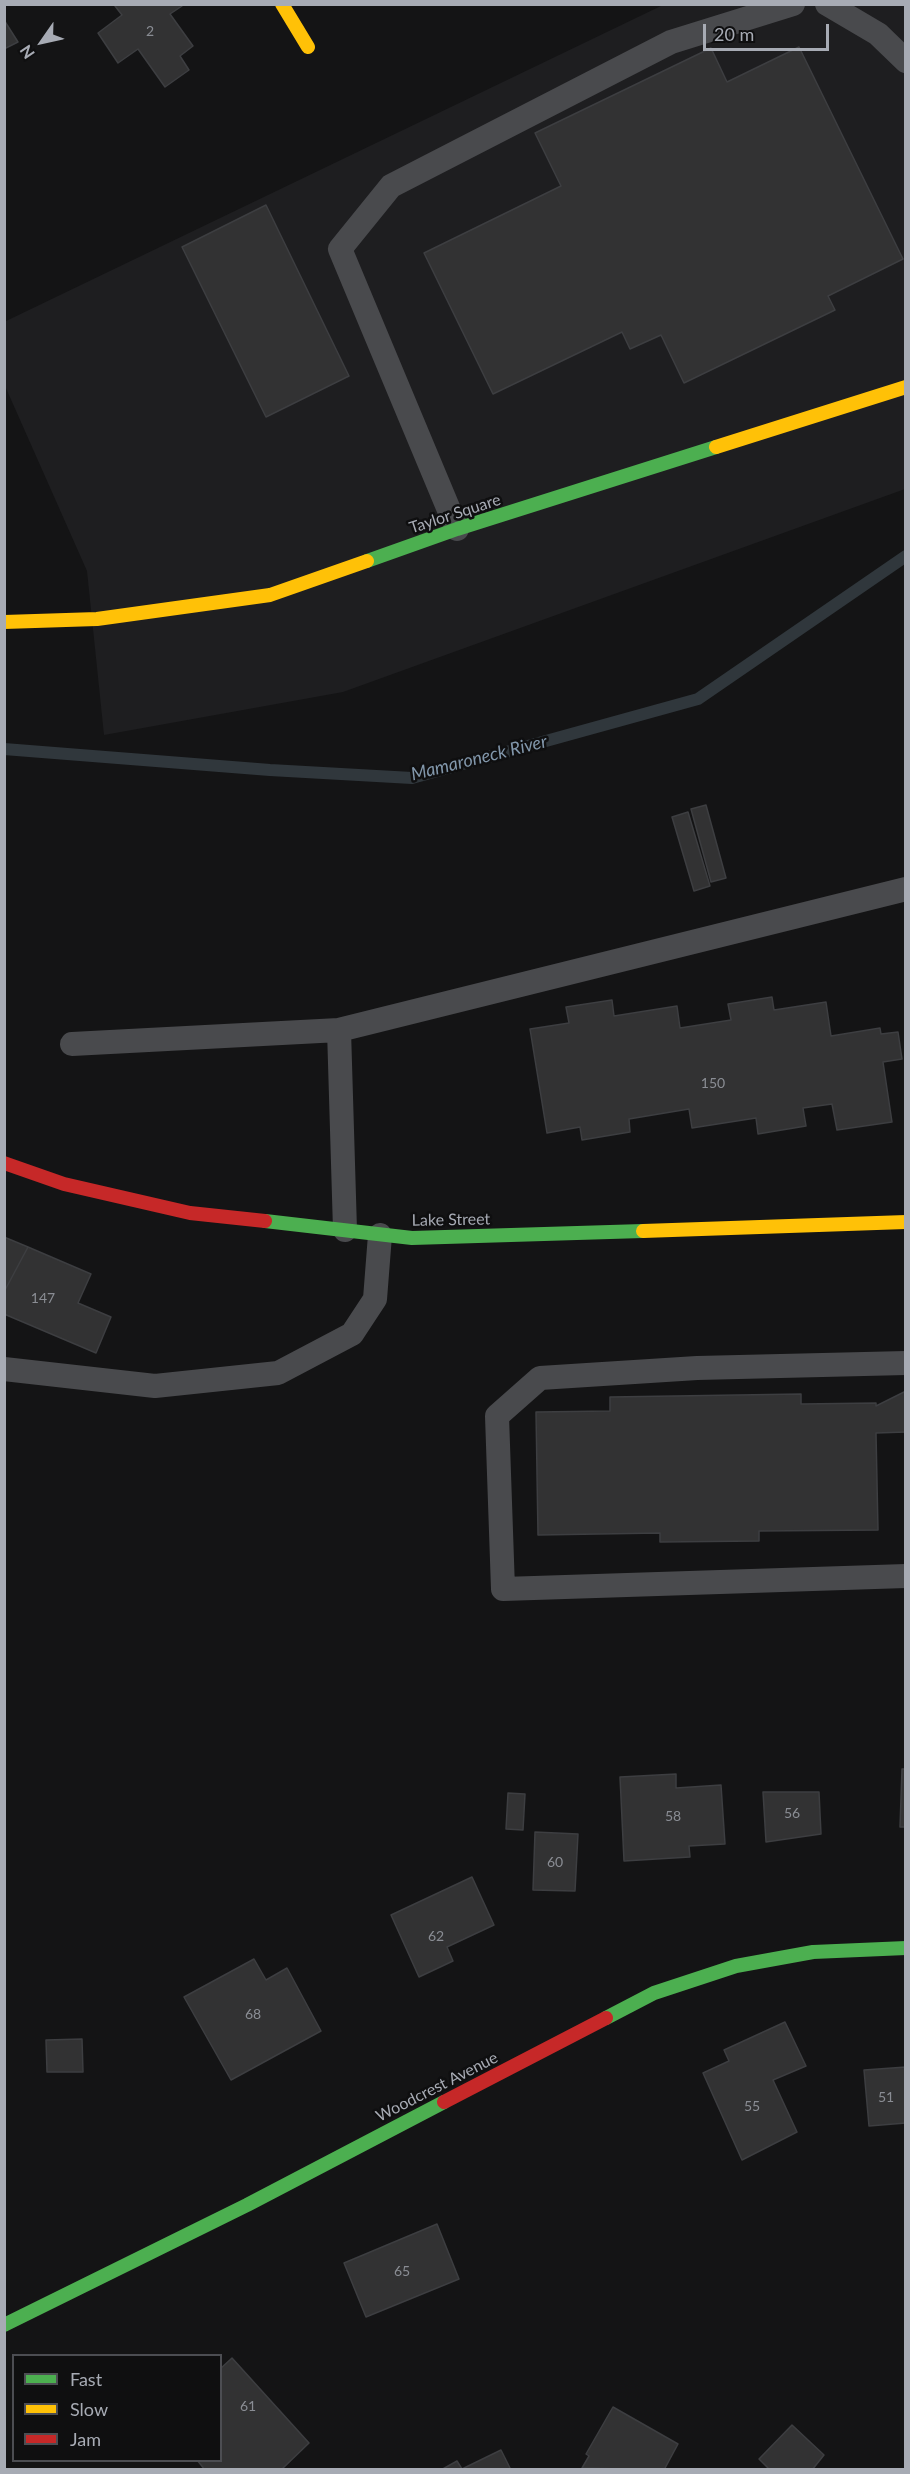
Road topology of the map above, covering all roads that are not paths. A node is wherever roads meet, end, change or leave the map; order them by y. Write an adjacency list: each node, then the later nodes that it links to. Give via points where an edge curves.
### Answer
1 (282, 4): 4 (street)
2 (793, 4): 7 (lane, via 671,42 391,186 340,249)
3 (827, 4): 5 (lane, via 878,34)
4 (308, 46)
5 (906, 61)
6 (906, 387): 7 (street, Taylor Square)
7 (457, 530): 8 (street, Taylor Square, via 270,595 97,619)
8 (4, 622)
9 (906, 889): 10 (lane)
10 (339, 1030): 11 (lane); 14 (lane)
11 (72, 1044)
12 (4, 1163): 14 (street, Lake Street, via 64,1184 190,1213)
13 (906, 1222): 15 (street, Lake Street, via 412,1238)
14 (345, 1230): 15 (street, Lake Street)
15 (380, 1234): 17 (lane, via 375,1299 352,1334 278,1373 155,1386)
16 (906, 1363): 18 (lane, via 697,1368 540,1378 496,1416 503,1588)
17 (4, 1369)
18 (906, 1576)
19 (906, 1948): 20 (street, Woodcrest Avenue, via 802,1954 736,1966 654,1993 247,2205)
20 (4, 2325)

